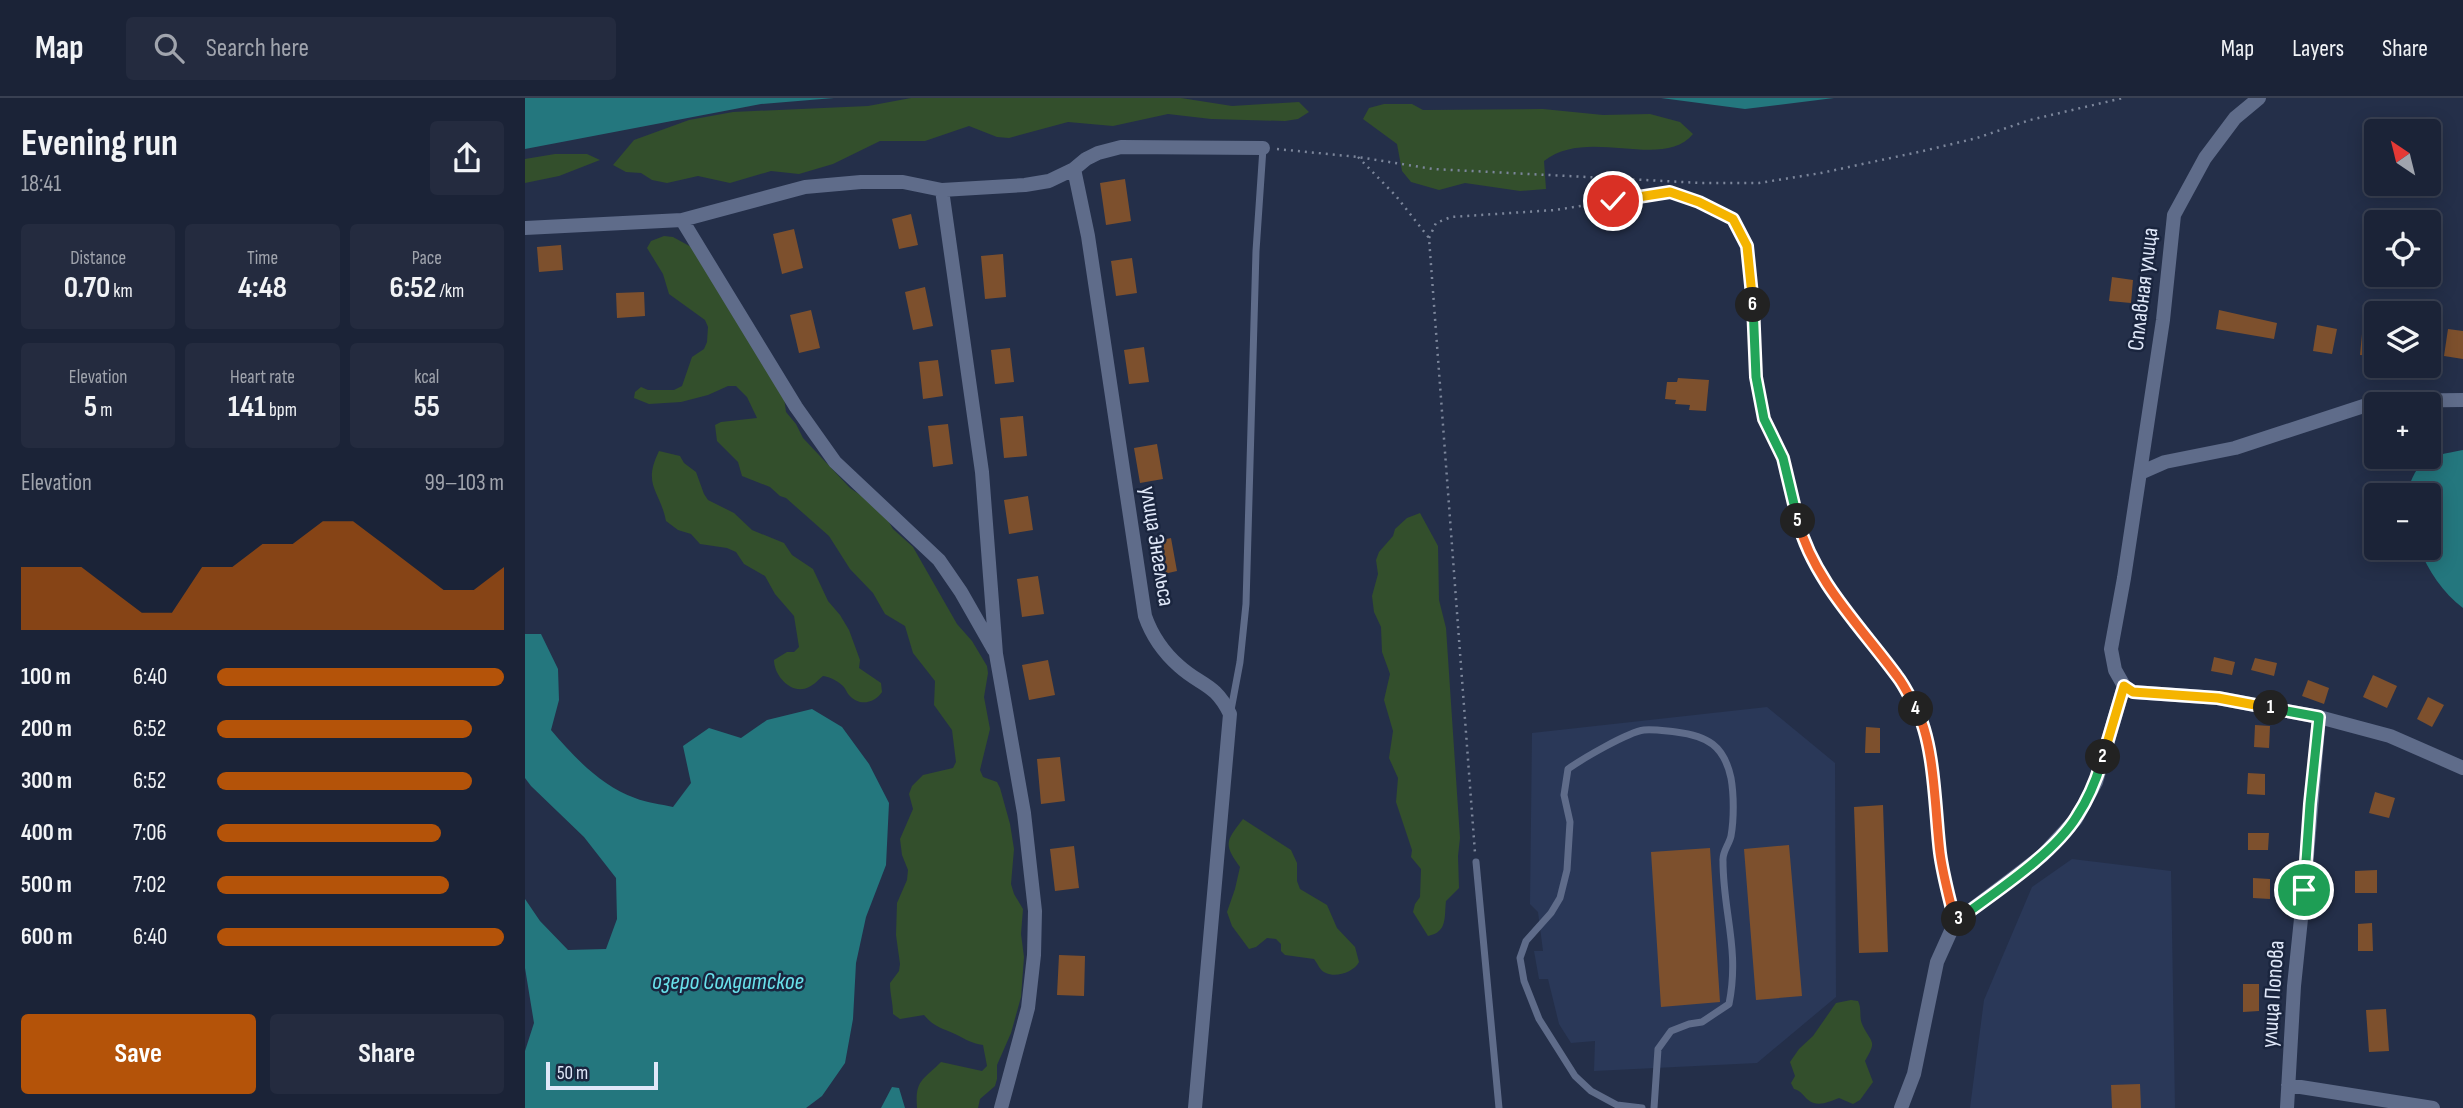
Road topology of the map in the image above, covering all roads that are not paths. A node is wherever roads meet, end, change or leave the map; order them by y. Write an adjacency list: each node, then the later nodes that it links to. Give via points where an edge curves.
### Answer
1 (2259, 98): 8 (street, Сплавная улица, via 2235,118 2204,158 2174,215)
2 (1263, 148): 3 (street, via 1121,147 1098,153); 11 (lane, via 1246,604)
3 (1074, 169): 4 (street, via 1049,181 1025,185); 11 (street, улица Энгельса, via 1145,616 1160,646 1180,667 1214,689)
4 (942, 190): 5 (street, via 903,182 805,187); 9 (street, via 982,472)
5 (682, 220): 6 (street); 9 (street, via 827,451 939,560)
6 (525, 228)
7 (2463, 400): 8 (street, via 2379,401)
8 (2140, 473): 10 (street, Сплавная улица, via 2111,649)
9 (996, 654): 16 (street, via 1024,813 1035,911 1028,1008)
10 (2124, 686): 12 (street, via 2133,692 2218,698); 21 (street, via 2096,782 2076,818 2042,856 1955,922 1937,962 1914,1073)
11 (1230, 714): 17 (street)
12 (2319, 717): 13 (street, via 2390,736); 15 (street, улица Попова)
13 (2463, 768)
14 (1476, 862): 18 (lane)
15 (2288, 1085): 22 (street, улица Попова); 23 (street)
16 (1001, 1108)
17 (1195, 1108)
18 (1499, 1108)
19 (1642, 1108): 20 (lane, via 1617,1105 1575,1076 1539,1019 1520,958 1526,940 1560,898 1570,822 1564,795 1568,769 1587,755 1642,730 1695,734 1710,741 1725,756 1732,807 1731,836 1722,858 1734,957 1729,1004 1702,1023 1671,1031 1664,1040 1658,1049)
20 (1654, 1108)
21 (1901, 1108)
22 (2287, 1108)
23 (2433, 1108)

